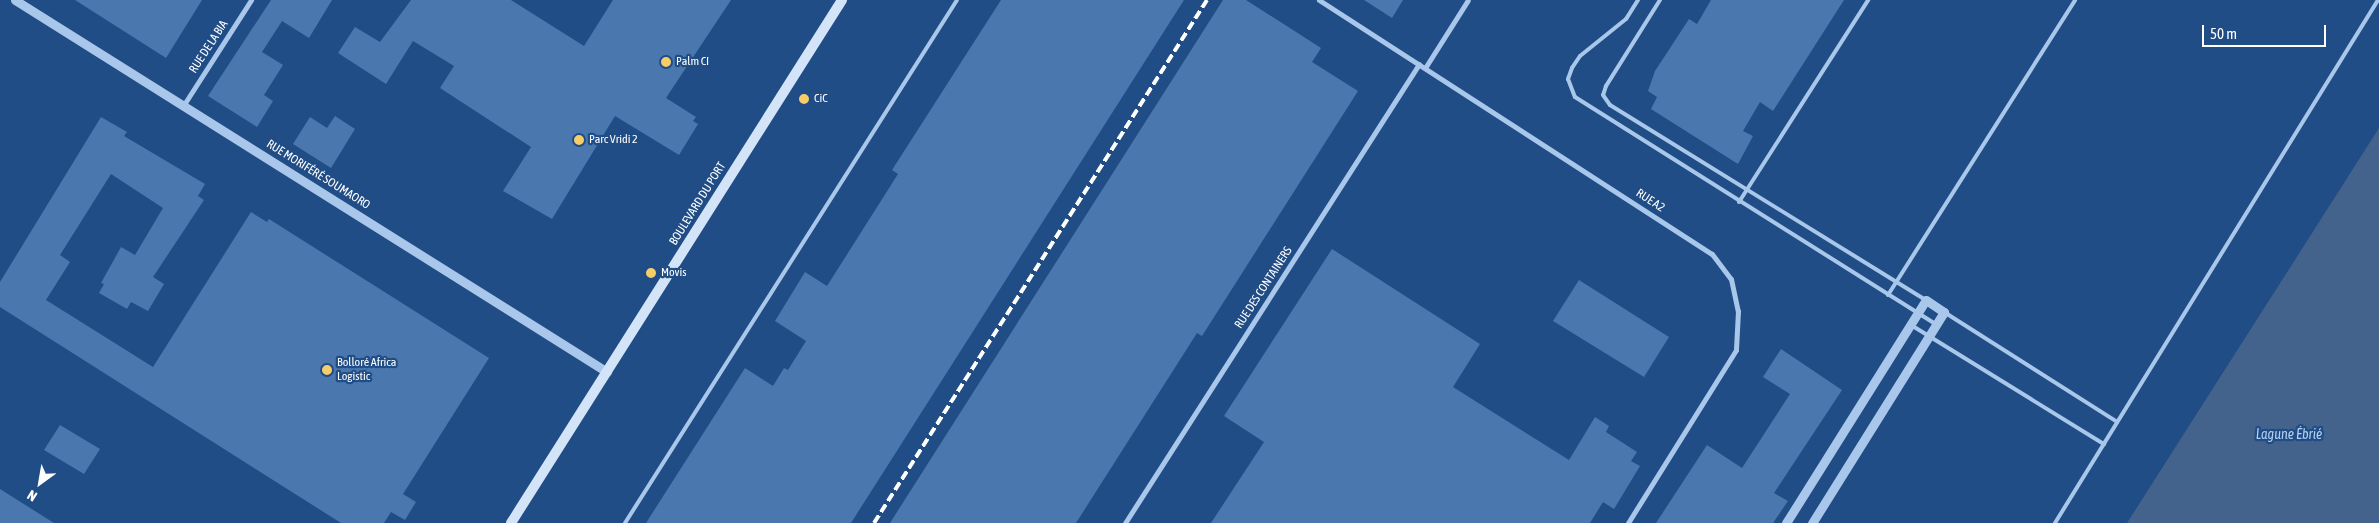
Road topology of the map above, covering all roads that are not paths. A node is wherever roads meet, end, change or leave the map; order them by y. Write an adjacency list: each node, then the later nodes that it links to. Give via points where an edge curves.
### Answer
1 (15, 0): 14 (street, RUE MORIFÉRÉ SOUMAORO)
2 (251, 0): 14 (street, RUE DE LA BIA)
3 (842, 0): 25 (main road, BOULEVARD DU PORT)
4 (957, 0): 29 (lane)
5 (1319, 0): 12 (street, RUE A2)
6 (1468, 0): 13 (street)
7 (1638, 0): 16 (lane, via 1626,19 1580,56 1568,79 1570,91 1590,108)
8 (1660, 0): 15 (lane, via 1603,95 1610,104)
9 (1868, 0): 15 (lane)
10 (2075, 0): 17 (lane)
11 (2378, 0): 26 (lane)
12 (1419, 64): 13 (street, RUE A2); 30 (street, RUE DES CONTAINERS)
13 (1425, 68): 31 (street, RUE A2, via 1712,254 1731,279 1738,311 1736,350)
14 (183, 106): 25 (street, RUE MORIFÉRÉ SOUMAORO)
15 (1748, 189): 16 (lane); 17 (lane)
16 (1740, 202): 18 (lane)
17 (1896, 282): 18 (lane); 19 (lane)
18 (1888, 295): 21 (lane)
19 (1926, 300): 20 (street); 21 (street)
20 (1944, 312): 23 (street); 26 (lane)
21 (1918, 313): 22 (street); 23 (lane)
22 (1911, 324): 24 (lane); 32 (street)
23 (1936, 324): 24 (street)
24 (1929, 336): 27 (lane); 33 (street)
25 (607, 372): 28 (main road, BOULEVARD DU PORT)
26 (2117, 422): 27 (lane)
27 (2104, 444): 34 (lane)
28 (511, 523)
29 (624, 523)
30 (1125, 523)
31 (1628, 523)
32 (1786, 523)
33 (1812, 523)
34 (2054, 523)

